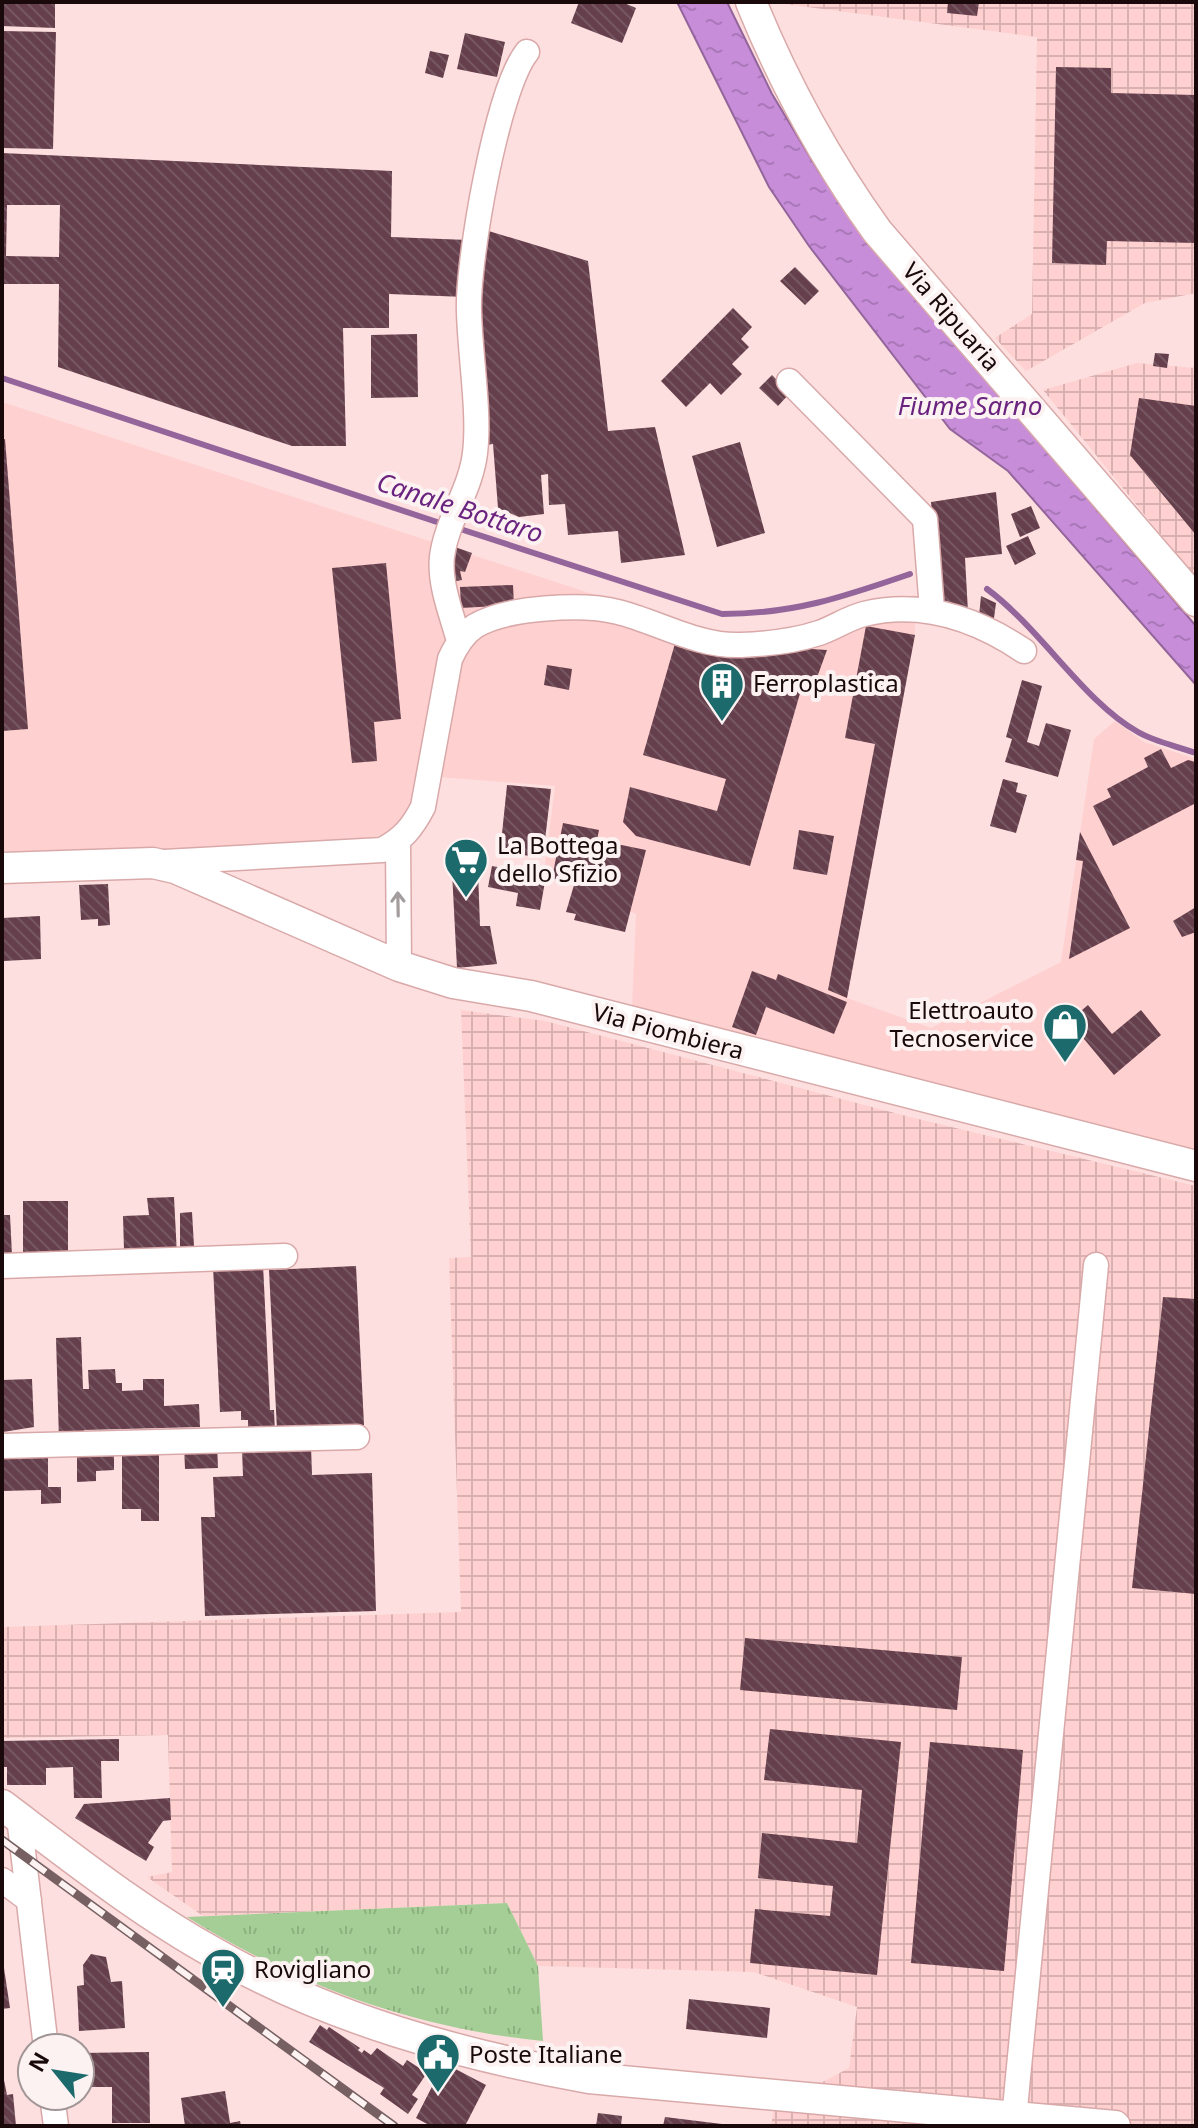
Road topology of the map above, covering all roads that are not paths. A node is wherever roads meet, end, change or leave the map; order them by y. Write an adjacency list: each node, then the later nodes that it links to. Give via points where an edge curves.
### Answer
1 (751, 2): 4 (street, Via Ripuaria, via 771,51 839,177 877,231)
2 (527, 52): 6 (street, via 516,65 506,96 474,247 468,308 475,453 441,573)
3 (789, 381): 5 (street, via 925,519)
4 (1196, 601)
5 (932, 610): 6 (street, via 888,610 819,633 739,645 597,607 494,617); 7 (street, via 997,632)
6 (459, 641): 8 (street, via 450,659 423,807)
7 (1024, 651)
8 (398, 842): 9 (street, Via Piombiera, via 382,850); 11 (street, one-way to 8)
9 (153, 863): 10 (street, Via Piombiera); 11 (street, Via Piombiera)
10 (2, 868)
11 (399, 966): 12 (street, Via Piombiera, via 433,979 531,996)
12 (1196, 1166)
13 (285, 1256): 15 (street)
14 (1096, 1265): 22 (street)
15 (2, 1266)
16 (357, 1437): 17 (street)
17 (2, 1446)
18 (10, 1811): 20 (street); 22 (street, via 140,1907 240,1967 348,2015 508,2064 589,2078)
19 (2, 1880): 20 (street)
20 (29, 1900): 21 (street)
21 (44, 2032)
22 (1014, 2119): 23 (street)
23 (1115, 2126)

